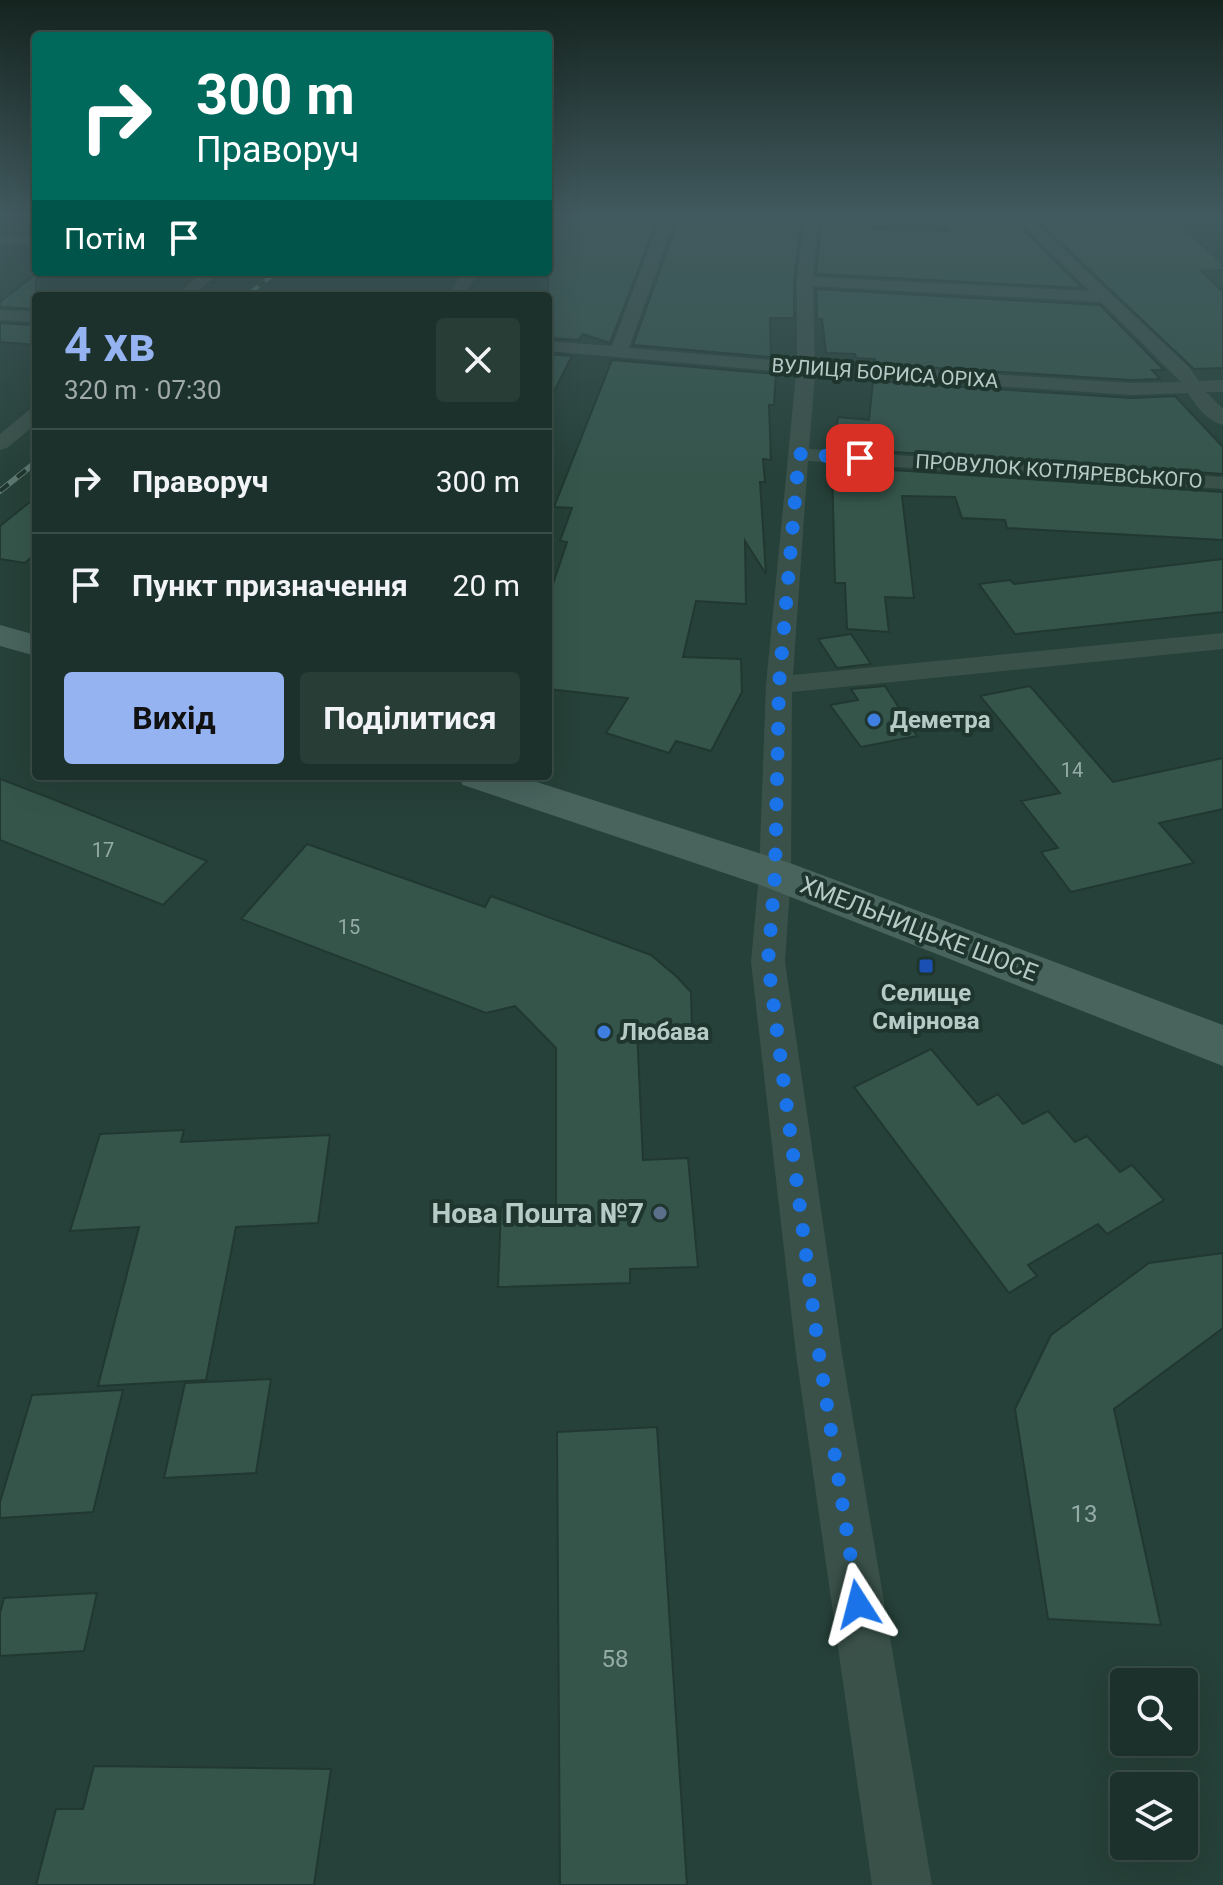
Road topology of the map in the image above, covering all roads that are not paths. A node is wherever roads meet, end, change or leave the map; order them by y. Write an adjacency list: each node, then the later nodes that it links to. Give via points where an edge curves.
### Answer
1 (637, 301): 7 (street)
2 (805, 301): 8 (street)
3 (1111, 301): 10 (street)
4 (0, 315): 5 (street)
5 (32, 317)
6 (552, 346): 7 (street, ВУЛИЦЯ БОРИСА ОРІХА)
7 (619, 351): 8 (street, ВУЛИЦЯ БОРИСА ОРІХА)
8 (806, 368): 10 (street, ВУЛИЦЯ БОРИСА ОРІХА, via 1132,389); 14 (street)
9 (1223, 386): 10 (street, ВУЛИЦЯ БОРИСА ОРІХА)
10 (1196, 388): 12 (street)
11 (32, 417): 13 (street)
12 (1223, 419)
13 (0, 444)
14 (799, 454): 15 (street, ПРОВУЛОК КОТЛЯРЕВСЬКОГО); 19 (street)
15 (1223, 483)
16 (0, 635): 18 (street)
17 (1223, 641): 19 (street)
18 (32, 645)
19 (779, 685): 21 (street)
20 (488, 780): 21 (street, ХМЕЛЬНИЦЬКЕ ШОСЕ)
21 (775, 874): 22 (street, ХМЕЛЬНИЦЬКЕ ШОСЕ); 23 (street, via 768,962 819,1354)
22 (1223, 1046)
23 (902, 1885)

